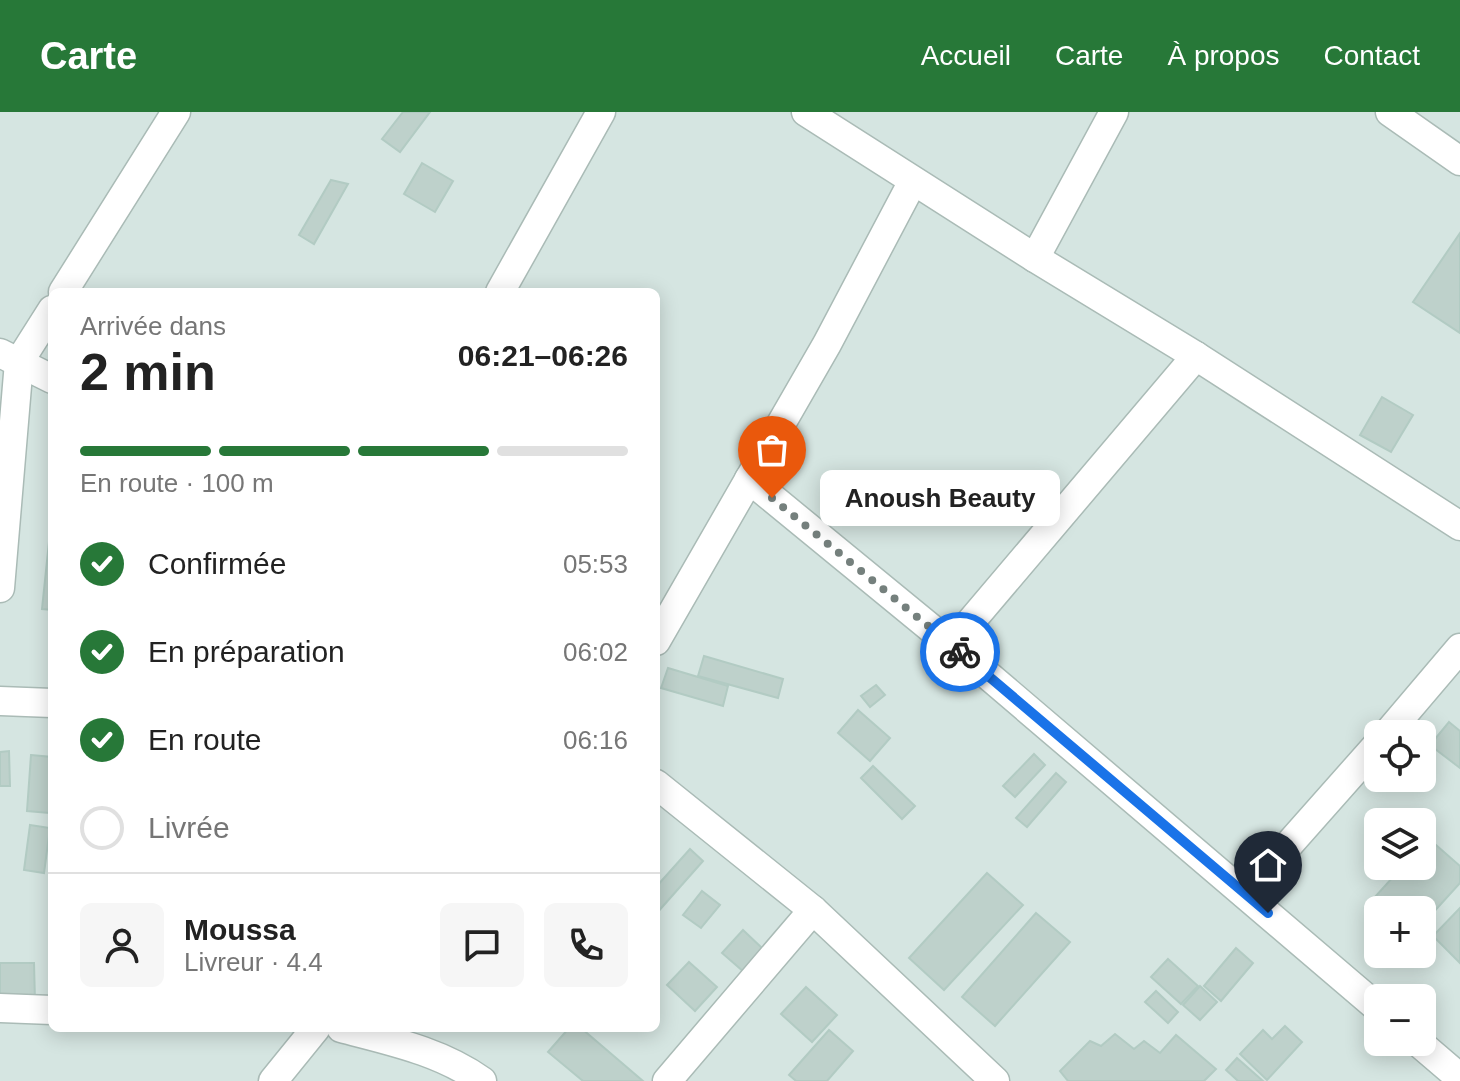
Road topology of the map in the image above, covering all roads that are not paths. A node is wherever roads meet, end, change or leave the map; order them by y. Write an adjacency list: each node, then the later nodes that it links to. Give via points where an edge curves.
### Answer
1 (176, 112): 9 (street)
2 (601, 112): 10 (street)
3 (806, 112): 7 (street)
4 (1114, 112): 8 (street)
5 (1390, 112): 6 (street)
6 (1460, 161)
7 (913, 181): 8 (street); 15 (street)
8 (1035, 258): 12 (street)
9 (66, 288)
10 (502, 288)
11 (48, 315): 13 (street)
12 (1196, 356): 16 (street); 19 (street)
13 (10, 358): 14 (street); 17 (street)
14 (48, 377)
15 (749, 479): 18 (street); 19 (street)
16 (1460, 526)
17 (0, 588)
18 (660, 634)
19 (951, 645): 26 (street)
20 (1460, 648): 23 (street)
21 (0, 701): 22 (street)
22 (48, 703)
23 (1399, 720)
24 (1364, 760): 26 (street)
25 (660, 787): 27 (street)
26 (1245, 894): 28 (street)
27 (813, 910): 37 (street); 38 (street)
28 (1364, 996)
29 (0, 1008): 30 (street)
30 (48, 1010)
31 (313, 1032): 35 (street)
32 (356, 1032): 36 (street, via 421,1049)
33 (1434, 1056): 34 (street)
34 (1460, 1078)
35 (273, 1081)
36 (482, 1081)
37 (667, 1081)
38 (995, 1081)

